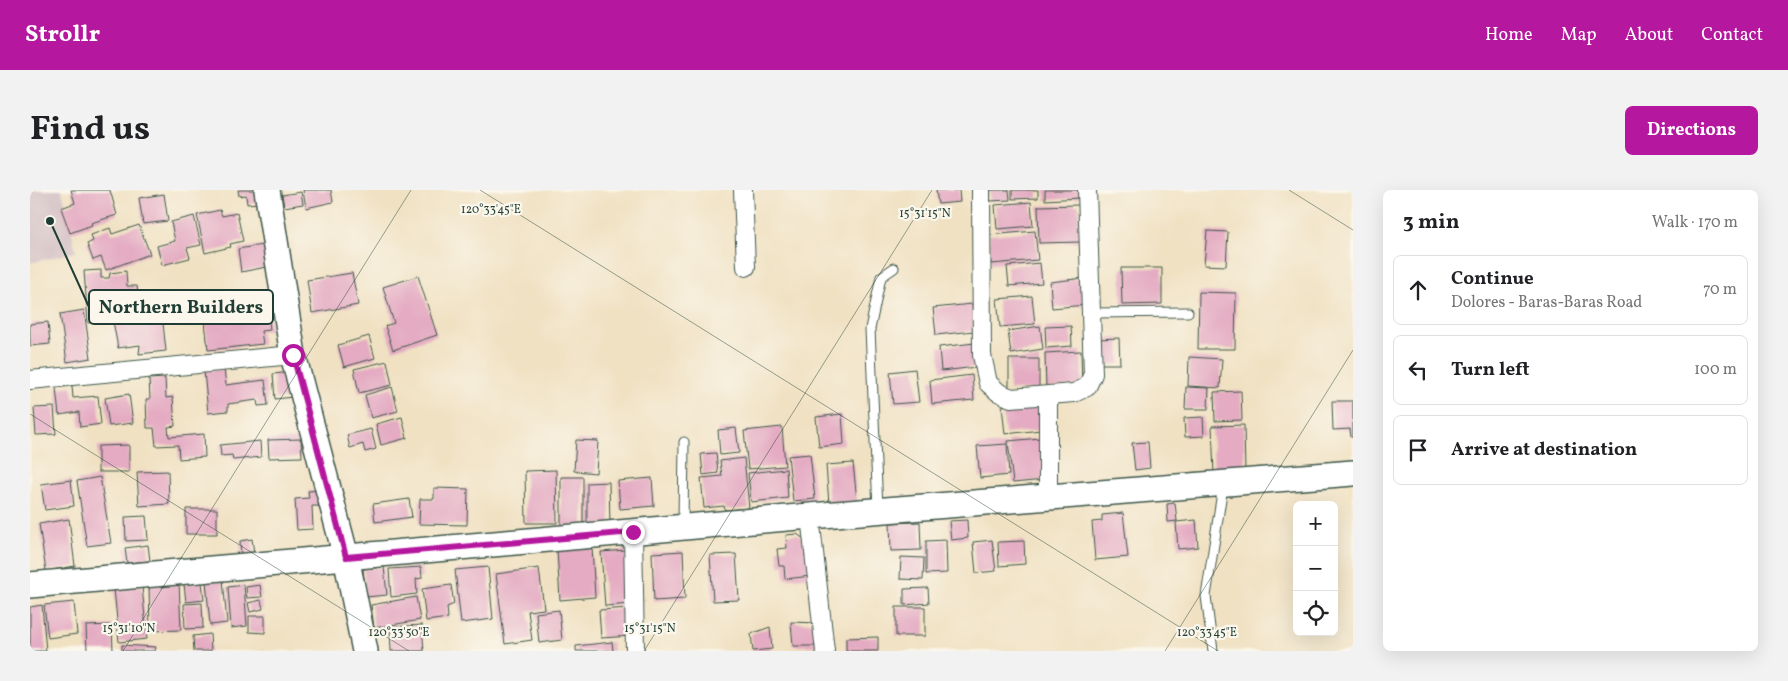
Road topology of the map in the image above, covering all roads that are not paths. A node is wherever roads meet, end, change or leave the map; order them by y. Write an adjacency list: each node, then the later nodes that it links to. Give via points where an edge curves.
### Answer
1 (267, 190): 9 (street)
2 (744, 190): 5 (street)
3 (981, 190): 11 (street, via 982,355 988,383 1011,398)
4 (1087, 190): 8 (street)
5 (746, 267)
6 (894, 268): 16 (lane, via 880,277 870,329)
7 (1188, 312): 8 (lane)
8 (1092, 313): 11 (street, via 1092,380 1087,387 1074,393)
9 (293, 355): 10 (street); 20 (street)
10 (30, 380)
11 (1048, 395): 15 (street)
12 (684, 442): 18 (lane)
13 (1353, 473): 14 (street)
14 (1223, 485): 15 (street); 25 (lane, via 1206,596)
15 (1048, 499): 16 (street)
16 (878, 511): 17 (street)
17 (810, 516): 18 (street); 24 (street)
18 (683, 527): 19 (street)
19 (633, 532): 20 (street); 23 (street)
20 (346, 557): 21 (street); 22 (street)
21 (30, 585)
22 (365, 651)
23 (635, 651)
24 (825, 651)
25 (1213, 651)

